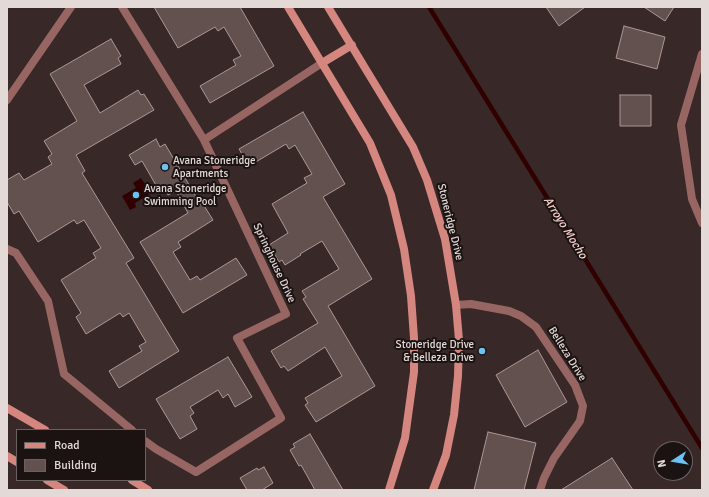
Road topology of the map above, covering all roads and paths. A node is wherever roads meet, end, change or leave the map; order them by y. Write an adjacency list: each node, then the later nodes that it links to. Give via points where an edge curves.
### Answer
1 (71, 7): 8 (street)
2 (122, 7): 9 (street, Springhouse Drive)
3 (288, 7): 7 (main road)
4 (328, 7): 5 (main road, Stoneridge Drive)
5 (352, 45): 7 (main road); 12 (main road, Stoneridge Drive, via 413,147 427,180 445,239)
6 (702, 54): 10 (street, via 681,125 692,199)
7 (322, 64): 9 (street); 23 (main road, via 370,143 391,195 404,249 411,296 414,372 405,438)
8 (7, 100)
9 (204, 140): 16 (street, Springhouse Drive, via 286,314 237,338 281,418 196,472)
10 (702, 223)
11 (7, 249): 15 (street, via 16,253 48,301 64,374)
12 (456, 305): 24 (main road, Stoneridge Drive, via 459,340 454,415 446,455); 25 (street, Belleza Drive, via 471,304 509,311 521,316 536,327 575,385 583,406 580,421 554,458)
13 (7, 408): 14 (main road)
14 (43, 429)
15 (131, 429)
16 (146, 441)
17 (7, 456): 18 (main road)
18 (16, 461)
19 (49, 481): 21 (main road)
20 (134, 481): 22 (main road)
21 (64, 490)
22 (148, 490)
23 (389, 490)
24 (433, 490)
25 (540, 490)

